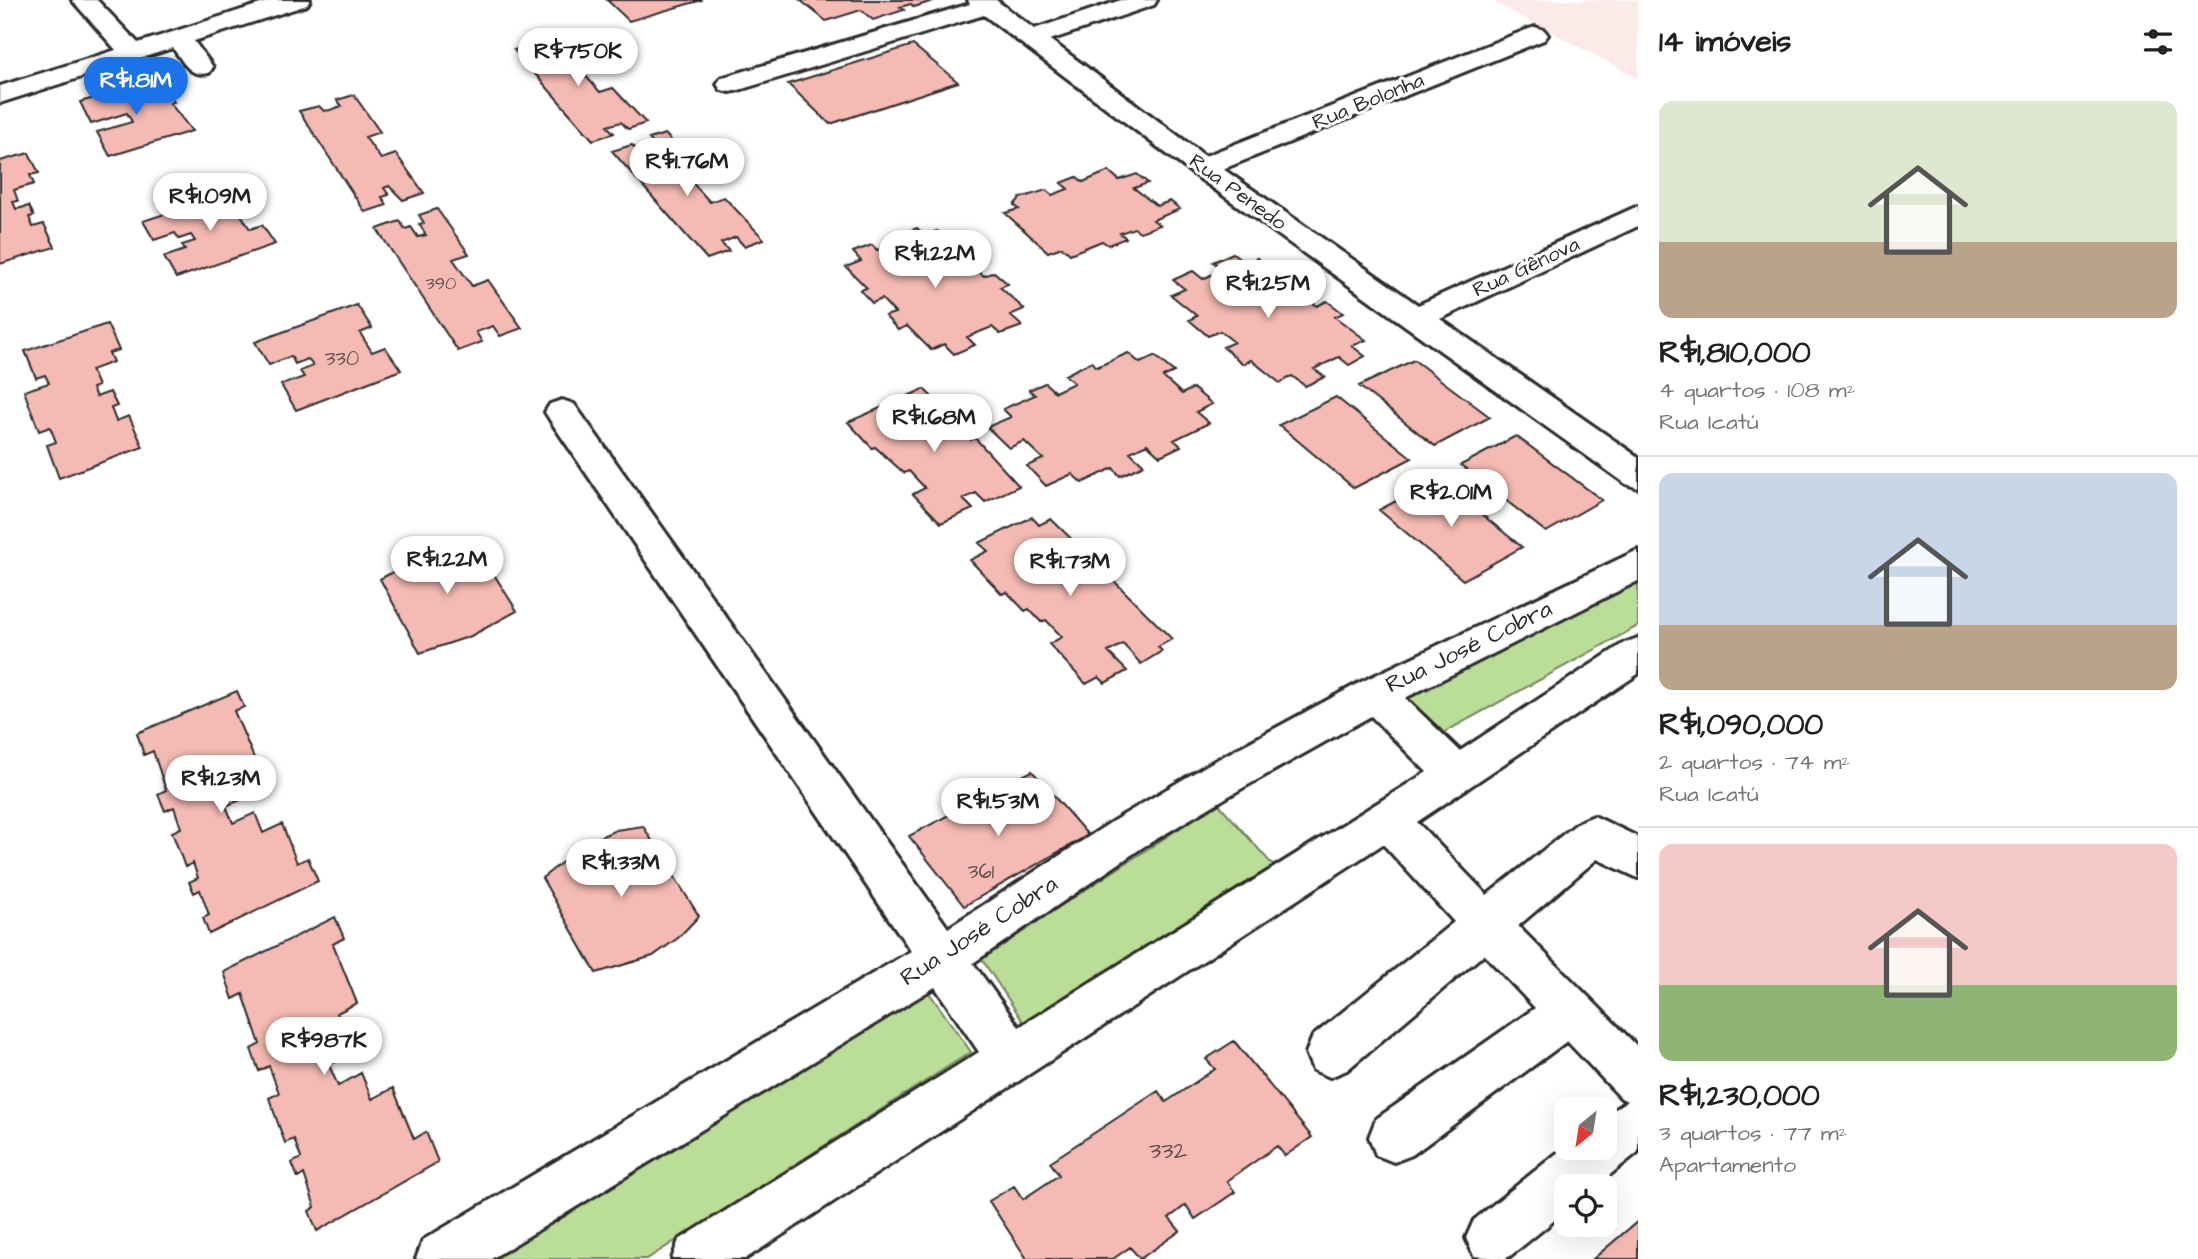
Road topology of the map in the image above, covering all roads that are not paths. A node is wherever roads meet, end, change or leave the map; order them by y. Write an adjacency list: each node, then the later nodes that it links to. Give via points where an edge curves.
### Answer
1 (84, 0): 8 (street)
2 (298, 0): 6 (street)
3 (1145, 0): 7 (street)
4 (984, 3): 7 (street, Rua Penedo); 10 (street)
5 (1535, 35): 12 (street, Rua Bolonha)
6 (178, 38): 8 (street); 9 (street)
7 (1029, 39): 12 (street, Rua Penedo)
8 (131, 51): 11 (street)
9 (200, 67)
10 (730, 83)
11 (0, 95)
12 (1202, 167): 14 (street, Rua Penedo)
13 (1638, 215): 14 (street, Rua Gênova)
14 (1415, 319): 16 (street, Rua Penedo)
15 (562, 412): 24 (street)
16 (1638, 475)
17 (1638, 564): 19 (street, Rua José Cobra)
18 (1638, 654): 20 (street)
19 (1375, 694): 20 (street); 24 (street, Rua José Cobra, via 1128,834)
20 (1457, 775): 21 (street)
21 (1387, 818): 23 (street); 27 (street)
22 (1638, 859): 23 (street, via 1594,835)
23 (1485, 924): 25 (street); 26 (street)
24 (943, 957): 27 (street); 34 (street, Rua José Cobra)
25 (1570, 1011): 28 (street); 30 (street)
26 (1330, 1053)
27 (1012, 1057): 35 (street)
28 (1638, 1081)
29 (1638, 1121): 31 (street)
30 (1394, 1137)
31 (1617, 1138)
32 (1589, 1160): 33 (street)
33 (1492, 1238)
34 (442, 1259)
35 (698, 1259)

